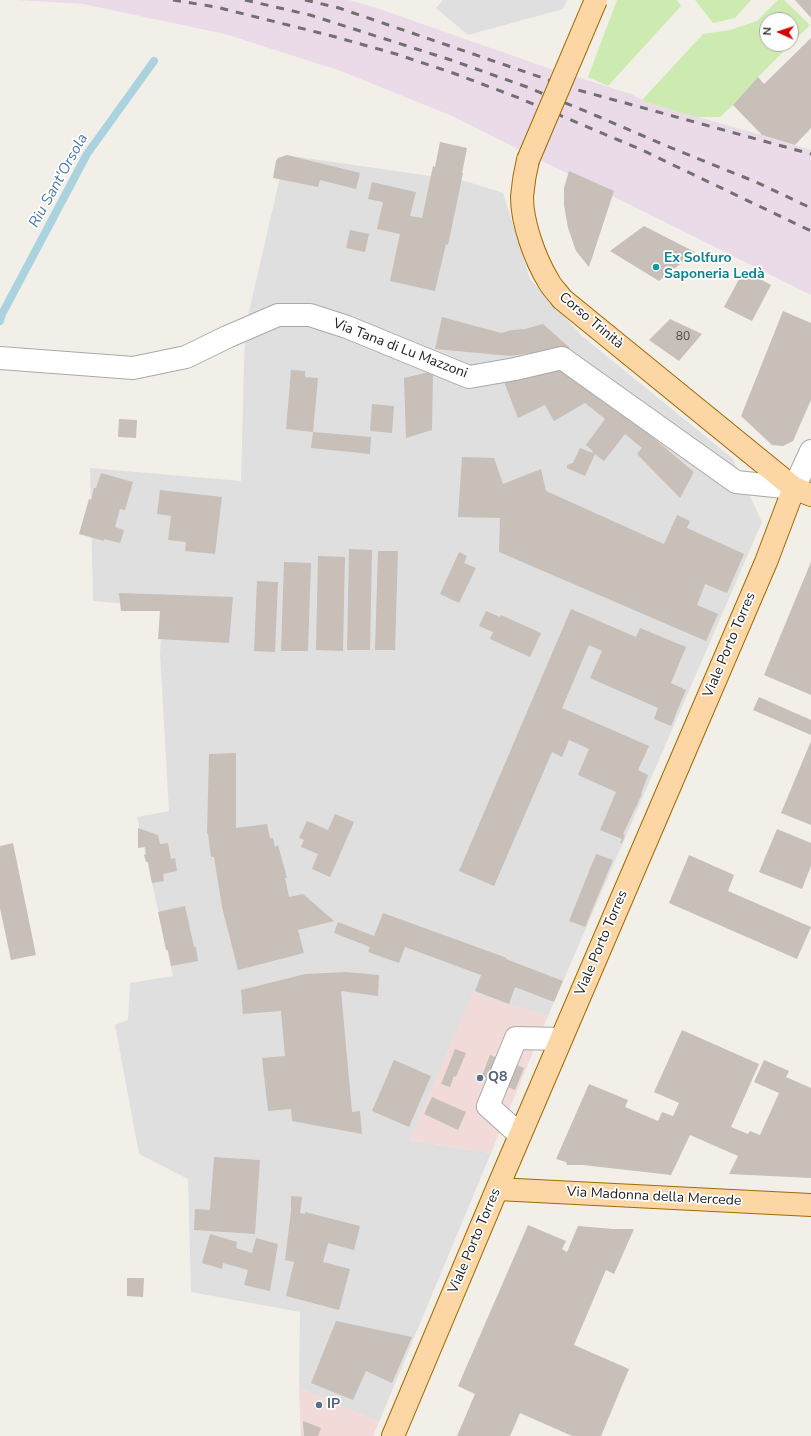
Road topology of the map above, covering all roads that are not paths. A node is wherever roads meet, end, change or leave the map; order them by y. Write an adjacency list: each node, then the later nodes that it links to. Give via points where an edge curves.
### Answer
1 (596, 0): 4 (main road, Corso Trinità, bridge, via 528,160 522,198 538,262 549,283 562,299)
2 (9, 359): 4 (street, Via Tana di Lu Mazzoni, via 133,368 186,357 278,315 310,315 347,327 469,377 562,358 736,482)
3 (811, 450): 4 (street, Viale Porto Torres)
4 (803, 491): 5 (main road, Viale Porto Torres, via 766,562)
5 (561, 1039): 6 (main road, Viale Porto Torres); 6 (street, via 516,1038 488,1106)
6 (520, 1135): 7 (main road, Viale Porto Torres)
7 (497, 1189): 8 (main road, Via Madonna della Mercede); 9 (main road, Viale Porto Torres)
8 (811, 1205)
9 (394, 1436)

